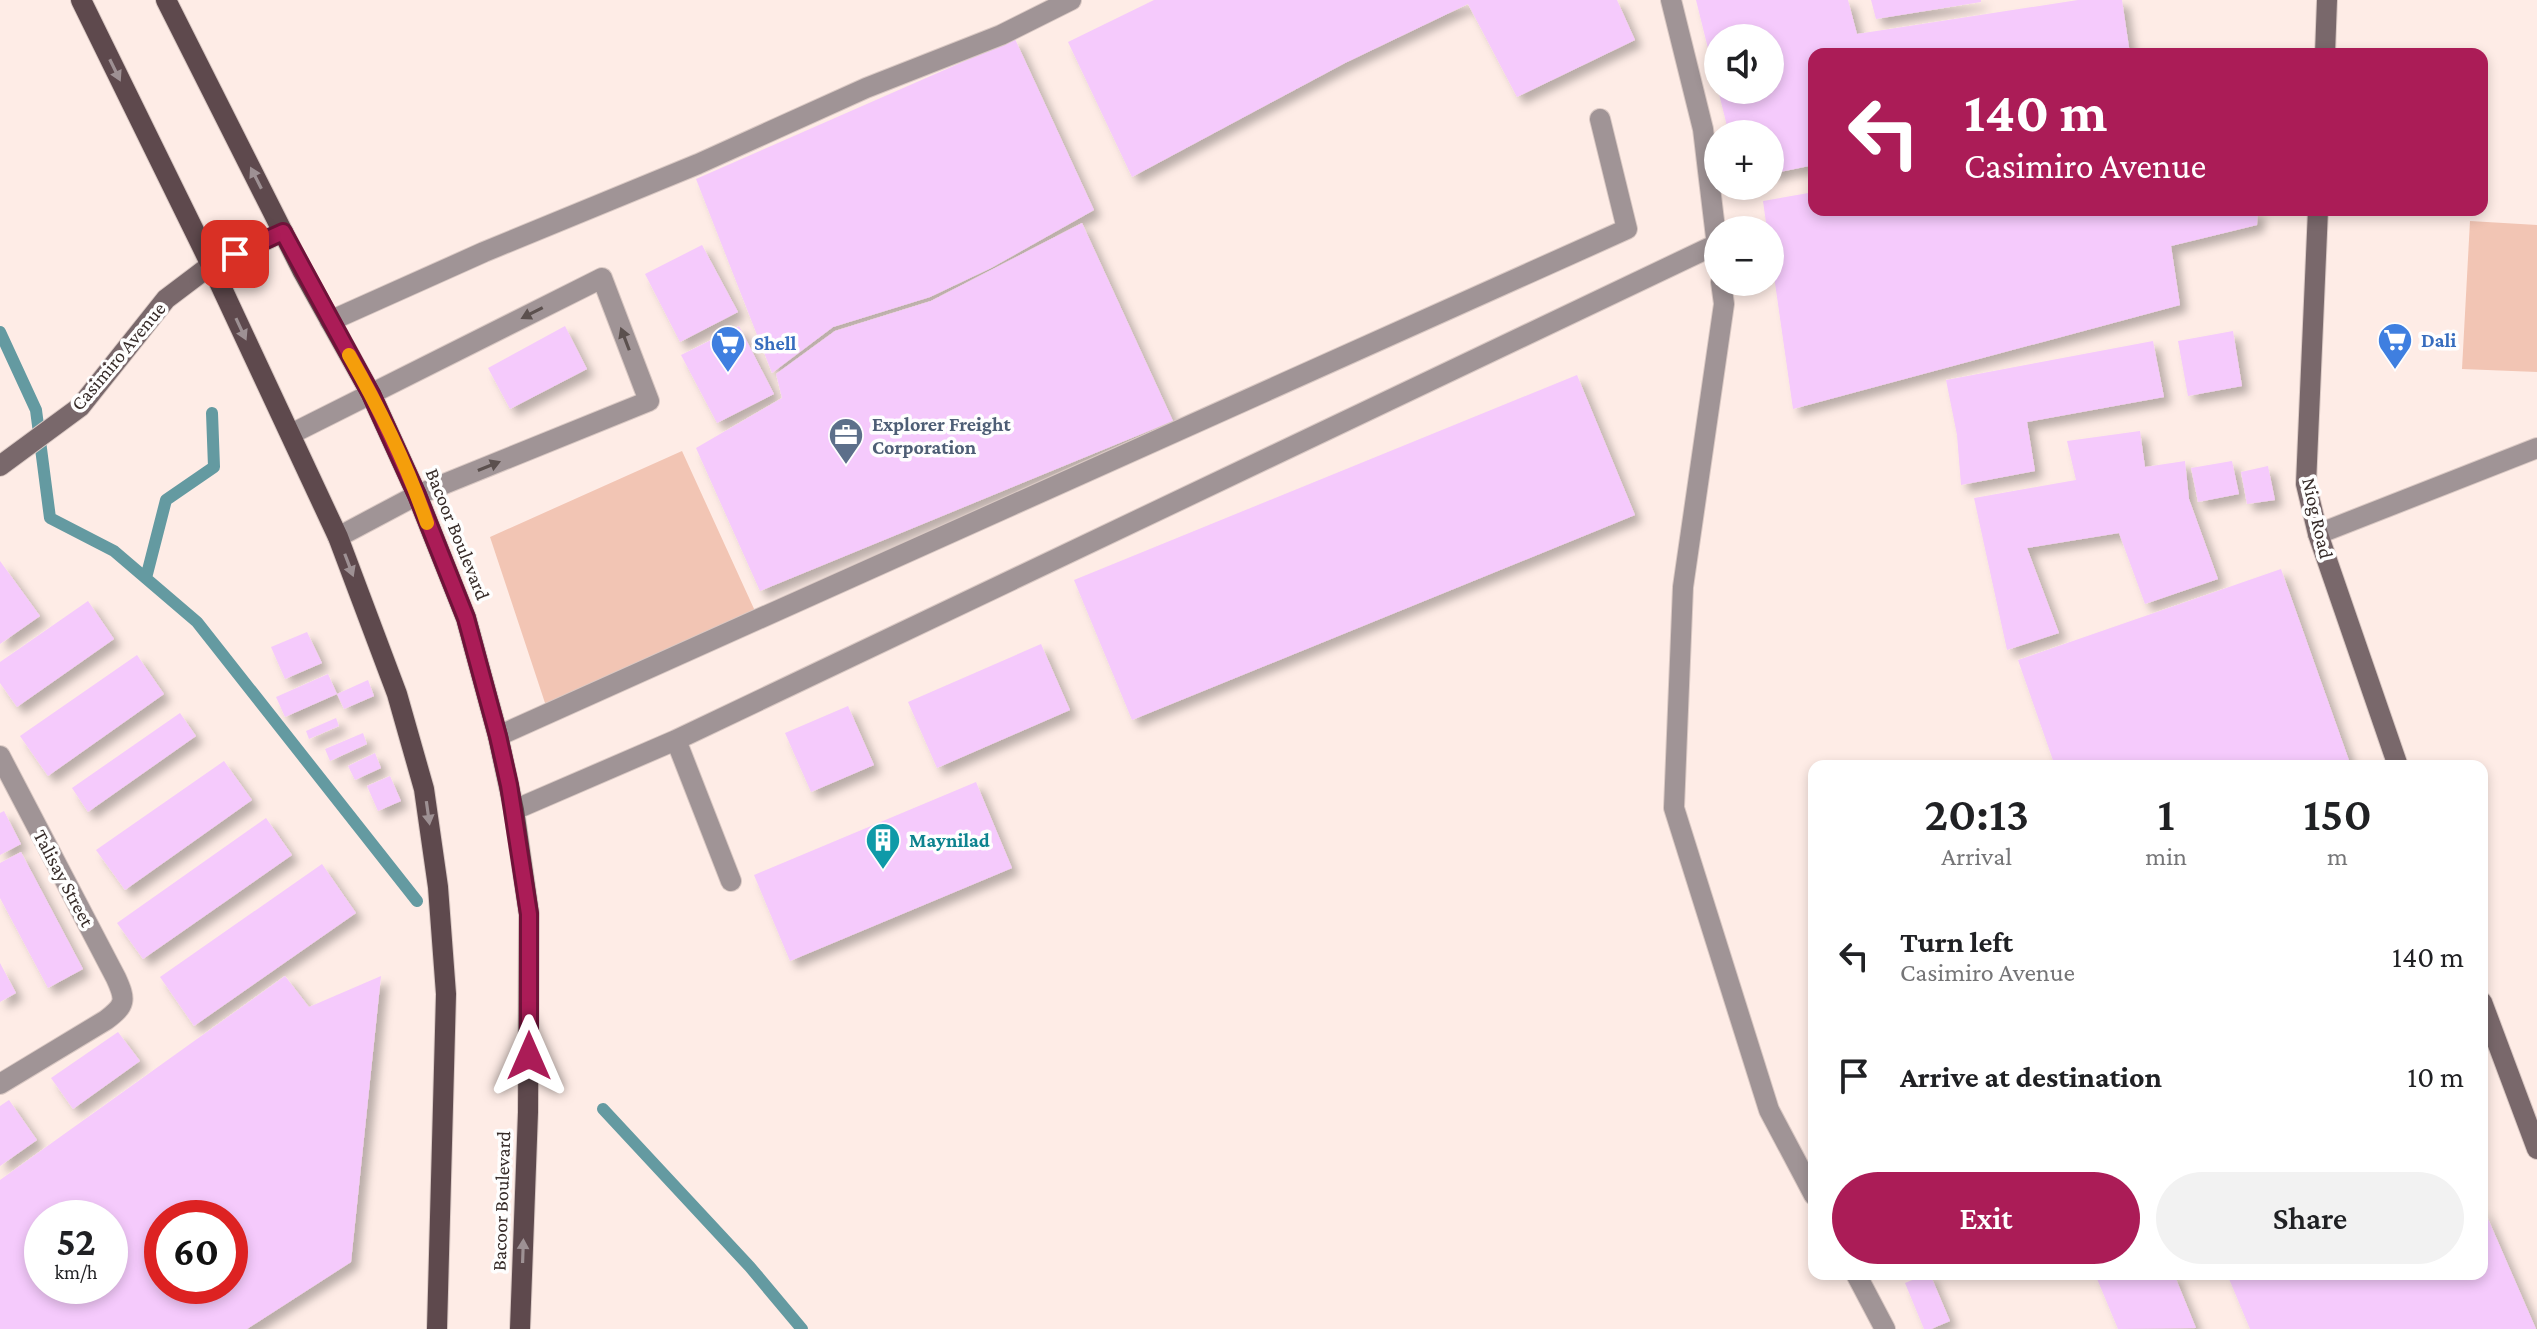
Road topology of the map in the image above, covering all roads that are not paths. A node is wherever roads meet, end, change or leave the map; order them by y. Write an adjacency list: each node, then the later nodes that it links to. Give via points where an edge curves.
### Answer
1 (81, 0): 12 (main road, one-way to 12)
2 (166, 0): 10 (main road, Bacoor Boulevard, one-way to 2)
3 (1071, 0): 14 (street, via 1001,35 866,88)
4 (1671, 0): 8 (street, via 1703,129)
5 (2327, 0): 6 (street)
6 (2325, 48)
7 (1600, 119): 22 (street, via 1627,229)
8 (1713, 216)
9 (2318, 216): 20 (street, Niog Road, via 2306,484)
10 (283, 232): 12 (street, Casimiro Avenue); 14 (main road, Bacoor Boulevard)
11 (1704, 255): 23 (street)
12 (211, 265): 16 (main road, one-way to 16); 18 (street, Casimiro Avenue, via 166,299 80,407)
13 (1723, 296): 31 (street, via 1683,587 1674,808 1769,1110)
14 (330, 321): 15 (main road, Bacoor Boulevard)
15 (371, 394): 16 (street); 19 (main road, Bacoor Boulevard); 19 (street, one-way to 15, via 649,401 602,278)
16 (291, 434): 21 (main road)
17 (2537, 448): 20 (street)
18 (0, 466)
19 (417, 495): 21 (street); 22 (main road, Bacoor Boulevard, via 466,618)
20 (2318, 534): 25 (street, Niog Road)
21 (338, 537): 33 (main road, one-way to 33, via 397,694 424,789 438,887 446,994)
22 (498, 736): 26 (main road, Bacoor Boulevard)
23 (676, 740): 26 (street); 27 (street)
24 (0, 756): 29 (street, Talisay Street, via 124,1001 106,1020)
25 (2396, 760)
26 (514, 810): 34 (main road, Bacoor Boulevard, one-way to 26, via 529,914)
27 (731, 881)
28 (2488, 1018): 30 (street)
29 (0, 1084)
30 (2537, 1149)
31 (1808, 1184)
32 (1859, 1280): 35 (street)
33 (437, 1329)
34 (520, 1329)
35 (1885, 1329)

